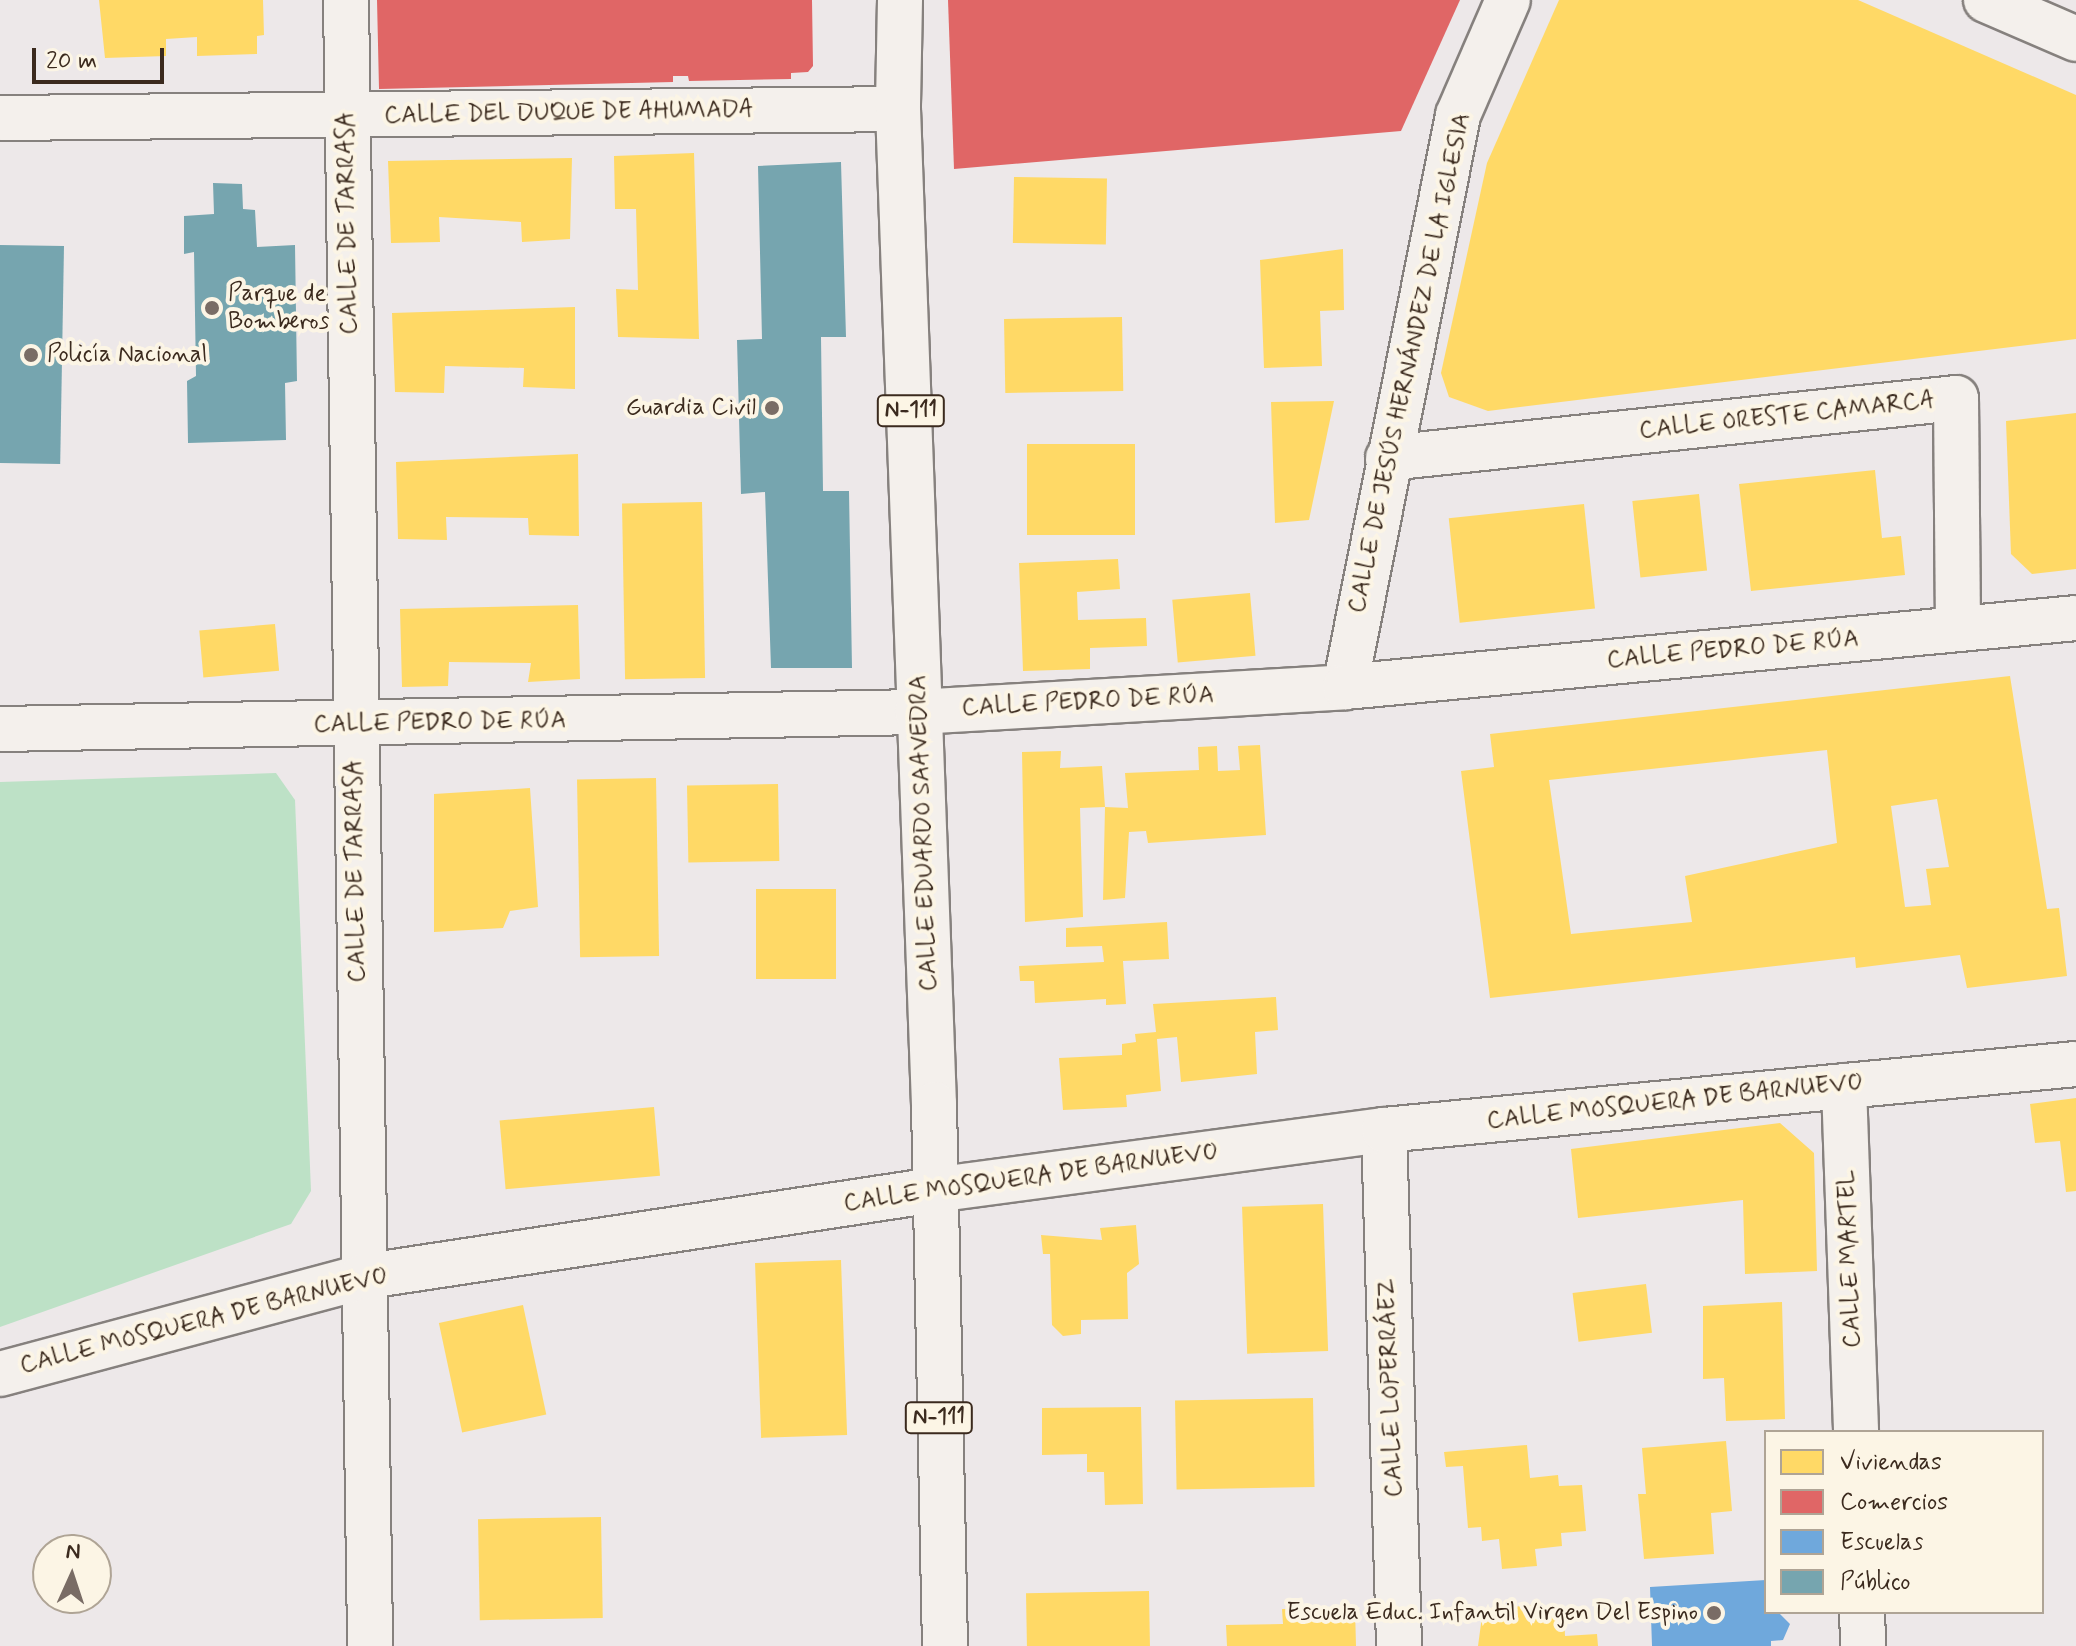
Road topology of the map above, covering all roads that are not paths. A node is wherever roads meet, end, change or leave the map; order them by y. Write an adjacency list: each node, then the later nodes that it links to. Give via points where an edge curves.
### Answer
1 (346, 0): 7 (street, CALLE DE TARRASA)
2 (1508, 0): 9 (street, CALLE DE JESÚS HERNÁNDEZ DE LA IGLESIA, via 1458,115)
3 (1986, 0): 5 (street)
4 (899, 5): 6 (street, CALLE EDUARDO SAAVEDRA / N-111)
5 (2076, 39)
6 (898, 109): 7 (street, CALLE DEL DUQUE DE AHUMADA); 13 (street, CALLE EDUARDO SAAVEDRA / N-111, via 918,581)
7 (347, 116): 8 (street, CALLE DEL DUQUE DE AHUMADA); 14 (street, CALLE DE TARRASA)
8 (0, 118)
9 (1388, 458): 11 (street, CALLE ORESTE CAMARCA, via 1956,398); 12 (street, CALLE DE JESÚS HERNÁNDEZ DE LA IGLESIA)
10 (2076, 618): 11 (street, CALLE PEDRO DE RÚA)
11 (1958, 629): 12 (street, CALLE PEDRO DE RÚA)
12 (1345, 687): 13 (street, CALLE PEDRO DE RÚA)
13 (917, 712): 14 (street, CALLE PEDRO DE RÚA); 19 (street, CALLE EDUARDO SAAVEDRA / N-111)
14 (354, 725): 15 (street, CALLE PEDRO DE RÚA); 20 (street, CALLE DE TARRASA)
15 (0, 729)
16 (2076, 1064): 17 (street, CALLE MOSQUERA DE BARNUEVO)
17 (1844, 1086): 18 (street, CALLE MOSQUERA DE BARNUEVO); 22 (street, CALLE MARTEL)
18 (1384, 1130): 19 (street, CALLE MOSQUERA DE BARNUEVO); 26 (street, CALLE LOPERRÁEZ)
19 (934, 1190): 20 (street, CALLE MOSQUERA DE BARNUEVO); 25 (street, CALLE EDUARDO SAAVEDRA / N-111)
20 (361, 1277): 21 (street, CALLE MOSQUERA DE BARNUEVO); 24 (street, CALLE DE TARRASA)
21 (0, 1374)
22 (1856, 1430)
23 (1862, 1614): 27 (street)
24 (370, 1646)
25 (945, 1646)
26 (1399, 1646)
27 (1863, 1646)

